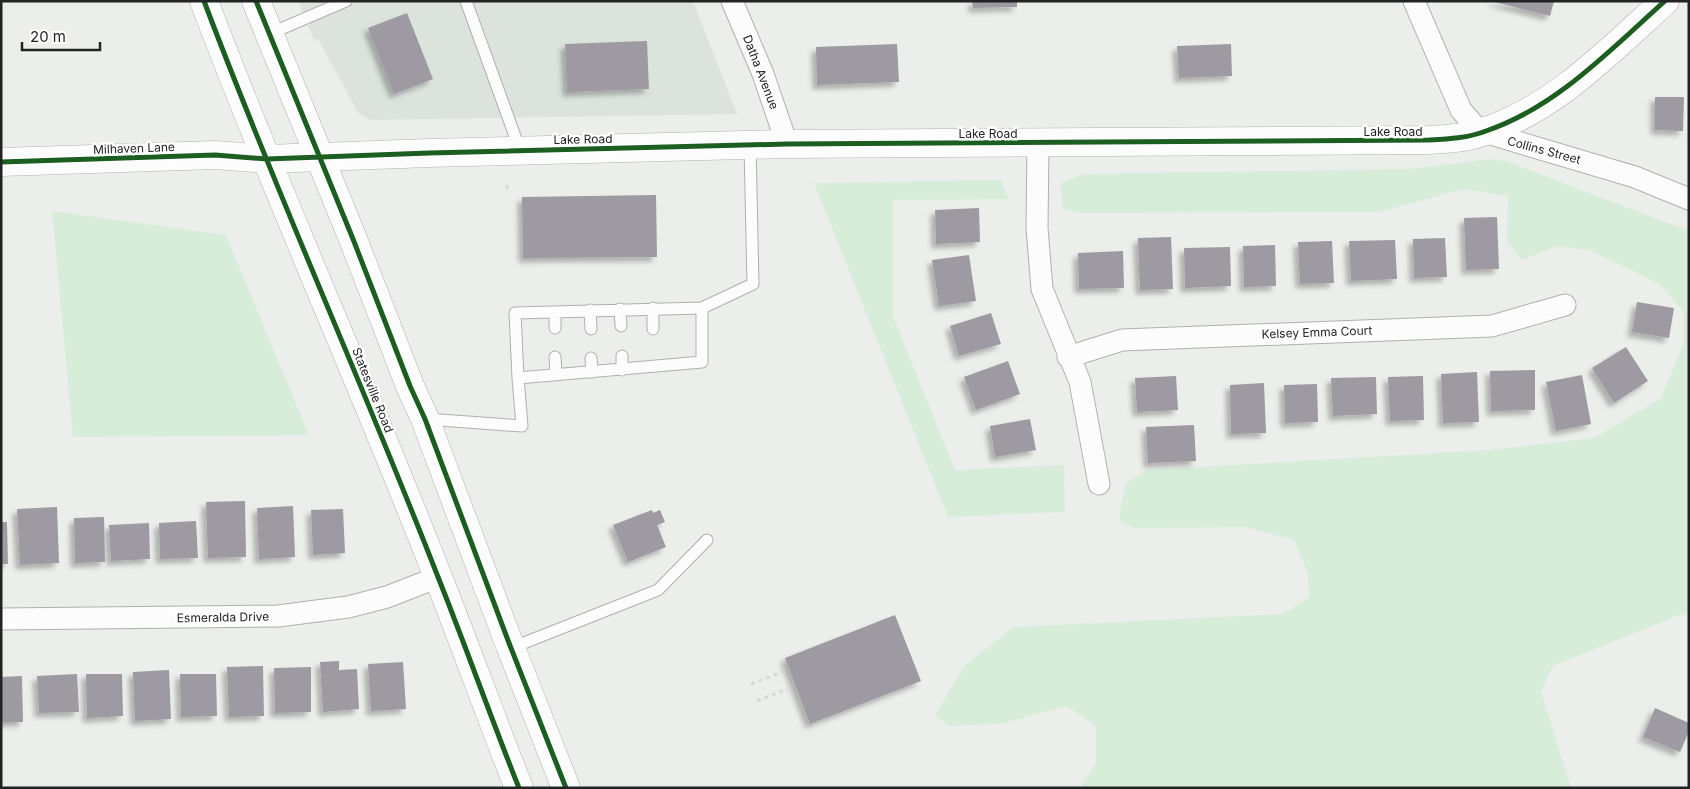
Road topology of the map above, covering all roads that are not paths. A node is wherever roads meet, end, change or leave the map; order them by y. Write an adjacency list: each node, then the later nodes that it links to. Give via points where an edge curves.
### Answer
1 (204, 1): 15 (street, Statesville Road)
2 (256, 1): 8 (street)
3 (346, 1): 8 (lane)
4 (466, 1): 13 (lane)
5 (732, 1): 11 (street, Datha Avenue, via 763,74)
6 (1414, 1): 9 (street, Collins Street, via 1461,110)
7 (1665, 1): 9 (street, Lake Road, via 1576,80 1542,104)
8 (269, 34): 14 (street)
9 (1484, 132): 10 (street, Lake Road, via 1429,140); 17 (street, Collins Street, via 1634,177)
10 (1038, 143): 11 (street, Lake Road); 31 (street, via 1037,228 1042,289)
11 (787, 144): 12 (street, Lake Road)
12 (750, 145): 13 (street, Lake Road); 20 (lane, via 753,284)
13 (520, 150): 14 (street, Lake Road)
14 (320, 157): 15 (street, Lake Road); 38 (street)
15 (267, 159): 16 (street, Milhaven Lane, via 215,154); 41 (street, Statesville Road)
16 (1, 162)
17 (1689, 199)
18 (1565, 305): 31 (street, Kelsey Emma Court, via 1492,326 1122,340)
19 (653, 308): 20 (lane); 21 (lane); 27 (lane)
20 (702, 308): 33 (lane, via 702,362)
21 (620, 309): 22 (lane); 24 (lane)
22 (590, 310): 23 (lane); 26 (lane)
23 (555, 312): 25 (lane); 37 (lane, via 515,312)
24 (621, 326)
25 (554, 328)
26 (591, 329)
27 (653, 329)
28 (654, 355): 33 (lane)
29 (622, 356): 34 (lane)
30 (555, 357): 36 (lane)
31 (1068, 357): 39 (street, via 1080,382)
32 (592, 358): 35 (lane)
33 (655, 367): 34 (lane)
34 (622, 370): 35 (lane)
35 (592, 372): 36 (lane)
36 (556, 375): 37 (lane)
37 (518, 378): 38 (lane, via 522,426)
38 (425, 419): 43 (street)
39 (1098, 484)
40 (707, 540): 43 (lane, via 658,590)
41 (438, 577): 42 (street, Esmeralda Drive, via 387,597 348,607 278,616); 44 (street, Statesville Road)
42 (1, 619)
43 (511, 648): 45 (street)
44 (518, 788)
45 (566, 788)

